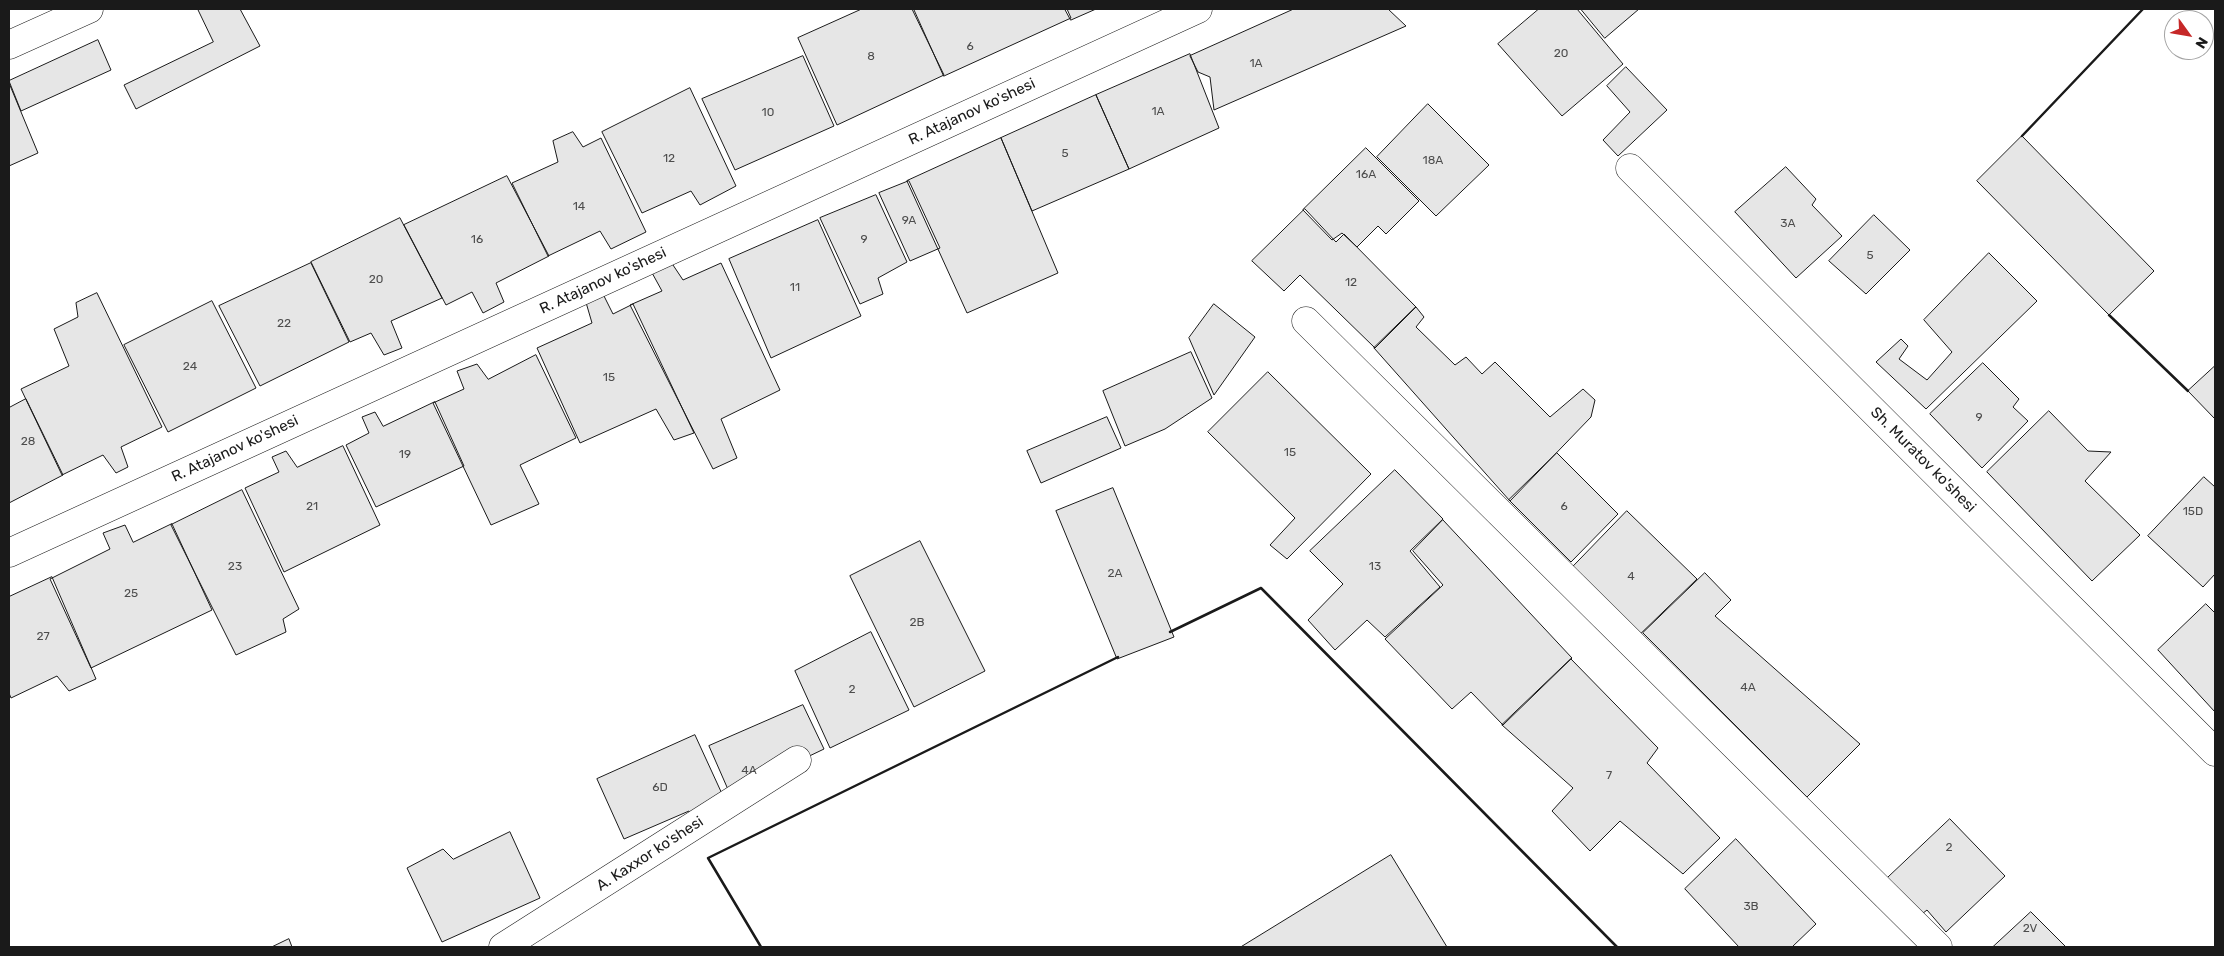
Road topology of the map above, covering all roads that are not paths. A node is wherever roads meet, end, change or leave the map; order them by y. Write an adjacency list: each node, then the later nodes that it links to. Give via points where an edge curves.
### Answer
1 (1198, 9): 6 (street, R. Atajanov ko'shesi)
2 (72, 12): 3 (street)
3 (9, 45)
4 (1630, 168): 7 (street, Sh. Muratov ko'shesi)
5 (1306, 321): 10 (street)
6 (9, 553)
7 (2215, 752)
8 (797, 760): 9 (street, A. Kaxxor ko'shesi)
9 (503, 947)
10 (1938, 947)

